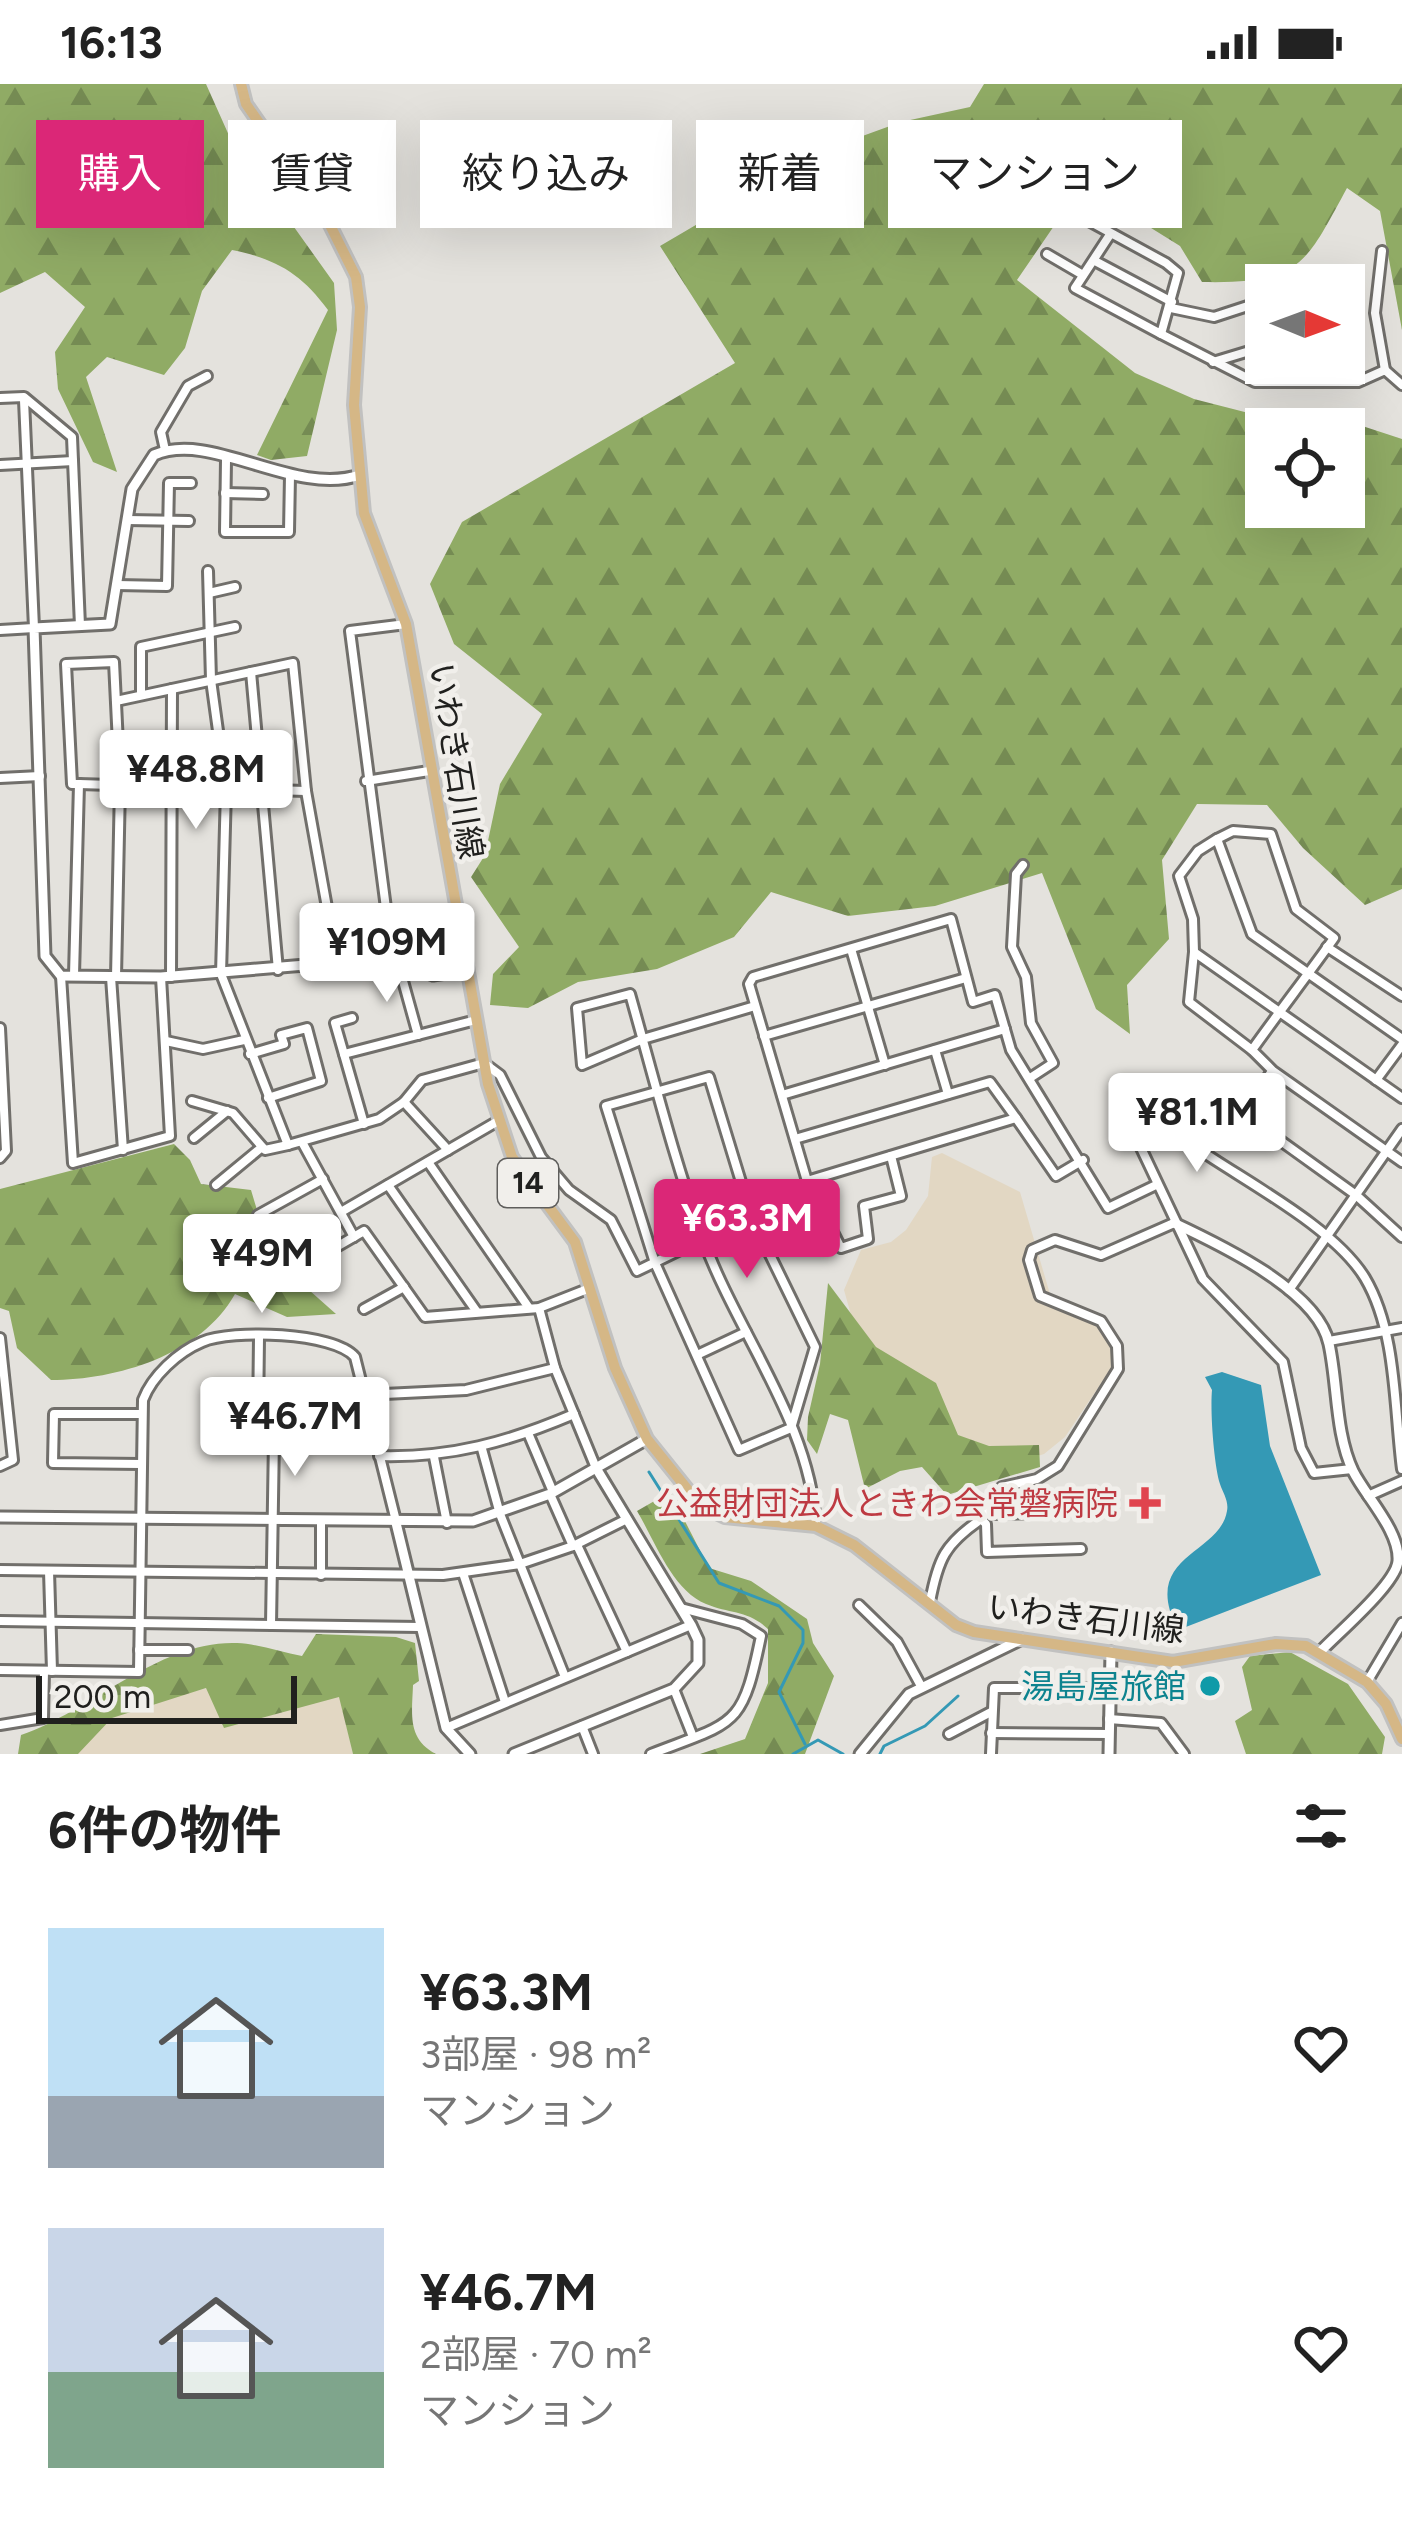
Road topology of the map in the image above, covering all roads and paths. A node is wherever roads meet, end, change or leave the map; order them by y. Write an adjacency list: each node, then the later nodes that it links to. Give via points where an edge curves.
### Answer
1 (241, 84): 24 (main road, いわき石川線 / 14, via 356,277)
2 (1102, 228): 3 (street)
3 (1111, 233): 6 (street); 8 (street, via 1178,273)
4 (1382, 251): 13 (street, via 1375,313)
5 (1047, 254): 7 (street)
6 (1095, 261): 7 (street); 8 (street)
7 (1082, 274): 10 (street, via 1076,288)
8 (1172, 304): 9 (street, via 1214,316); 10 (street)
9 (1245, 306)
10 (1161, 334): 12 (street)
11 (1245, 352): 12 (street)
12 (1213, 362): 13 (street, via 1255,382 1358,382)
13 (1385, 370): 15 (street)
14 (207, 376): 18 (street, via 188,386 161,432)
15 (1402, 385)
16 (0, 398): 17 (street)
17 (24, 398): 19 (street, via 72,437); 21 (street)
18 (165, 450): 20 (street); 28 (street, via 136,474)
19 (74, 460): 21 (street); 36 (street)
20 (226, 460): 23 (street); 26 (street)
21 (27, 464): 22 (street); 38 (street)
22 (0, 465)
23 (290, 475): 24 (street); 26 (street, via 289,532 225,532)
24 (360, 475): 35 (main road, いわき石川線 / 14, via 364,513)
25 (191, 483): 29 (street, via 169,483)
26 (226, 493): 27 (street)
27 (263, 494)
28 (127, 520): 29 (street); 32 (street)
29 (168, 520): 30 (street); 32 (street, via 167,586)
30 (189, 521)
31 (208, 571): 34 (street)
32 (117, 585): 36 (street, via 110,624)
33 (236, 587): 34 (street)
34 (209, 593): 40 (street)
35 (406, 624): 46 (main road, いわき石川線 / 14); 49 (street, via 350,631)
36 (80, 626): 38 (street)
37 (235, 627): 40 (street)
38 (34, 628): 39 (street); 47 (street)
39 (0, 630)
40 (210, 632): 42 (street); 44 (street, via 141,646)
41 (251, 672): 42 (street); 54 (street); 55 (street, via 293,663)
42 (211, 680): 43 (street); 53 (street)
43 (172, 689): 44 (street); 52 (street)
44 (141, 695): 45 (street)
45 (116, 700): 50 (street, via 114,662 66,664 72,784); 51 (street)
46 (430, 771): 49 (street); 63 (main road, いわき石川線 / 14)
47 (41, 776): 48 (street); 68 (street, via 45,956)
48 (0, 778)
49 (366, 782): 61 (street)
50 (79, 784): 51 (street); 67 (street)
51 (120, 785): 52 (street); 69 (street)
52 (175, 787): 53 (street); 70 (street)
53 (226, 789): 54 (street); 65 (street)
54 (264, 790): 55 (street); 64 (street)
55 (307, 791): 62 (street)
56 (1217, 839): 58 (street, via 1271,834 1296,909 1334,938); 60 (street, via 1179,876); 66 (street, via 1252,934)
57 (1023, 865): 93 (street, via 1012,947 1026,977 1031,1023 1054,1063)
58 (1328, 947): 66 (street); 72 (street)
59 (850, 949): 71 (street, via 951,920); 73 (street, via 753,977); 74 (street)
60 (1194, 952): 75 (street); 86 (street, via 1190,1002)
61 (396, 963): 62 (street); 63 (street, via 433,975); 80 (street)
62 (338, 964): 64 (street)
63 (466, 970): 77 (main road, いわき石川線 / 14)
64 (278, 971): 65 (street)
65 (221, 974): 70 (street); 83 (street)
66 (1308, 974): 75 (street); 85 (street)
67 (74, 975): 68 (street); 69 (street)
68 (61, 976): 115 (street, via 74,1163)
69 (114, 977): 70 (street); 115 (street)
70 (166, 977): 84 (street)
71 (966, 978): 74 (street); 79 (street, via 973,1002 995,994)
72 (1402, 996)
73 (755, 1006): 81 (street); 82 (street)
74 (867, 1006): 81 (street); 91 (street)
75 (1280, 1012): 86 (street); 94 (street)
76 (352, 1018): 89 (street, via 335,1023)
77 (476, 1020): 80 (street); 90 (main road, いわき石川線 / 14)
78 (0, 1028): 102 (street)
79 (1005, 1029): 87 (street); 93 (street)
80 (418, 1035): 89 (street)
81 (764, 1036): 97 (street)
82 (643, 1039): 82 (street, via 582,1065 577,1008 630,994); 95 (street)
83 (244, 1040): 84 (street, via 203,1049); 88 (street)
84 (166, 1041): 115 (street, via 170,1136)
85 (1402, 1042): 94 (street)
86 (1252, 1049): 92 (street)
87 (935, 1050): 91 (street); 96 (street)
88 (250, 1054): 98 (street); 98 (street, via 307,1028 321,1081)
89 (344, 1054): 107 (street)
90 (484, 1063): 101 (street, via 422,1080); 106 (main road, いわき石川線 / 14); 139 (street, via 500,1075 541,1156 569,1190 611,1220 637,1271)
91 (885, 1065): 97 (street)
92 (1273, 1071): 104 (street); 117 (street)
93 (1030, 1078): 120 (street)
94 (1376, 1080): 99 (street)
95 (659, 1091): 133 (street, via 709,1077); 138 (street); 139 (street, via 606,1106)
96 (948, 1094): 105 (street, via 990,1082); 111 (street)
97 (782, 1095): 111 (street)
98 (268, 1098): 113 (street)
99 (1402, 1098)
100 (192, 1101): 103 (street)
101 (404, 1102): 107 (street); 116 (street)
102 (2, 1109): 119 (street)
103 (228, 1110): 110 (street); 114 (street)
104 (1244, 1114): 128 (street); 136 (street, via 1221,1098 1197,1132 1197,1148)
105 (1016, 1118): 118 (street); 120 (street, via 1056,1176)
106 (498, 1121): 116 (street); 142 (main road, いわき石川線 / 14, via 522,1176 575,1243)
107 (364, 1124): 112 (street)
108 (1132, 1129): 127 (street)
109 (1402, 1129): 117 (street)
110 (194, 1138)
111 (795, 1139): 124 (street)
112 (302, 1142): 113 (street); 123 (street)
113 (288, 1145): 114 (street)
114 (262, 1147): 125 (street)
115 (123, 1150)
116 (448, 1150): 121 (street)
117 (1387, 1151): 122 (street); 128 (street)
118 (891, 1156): 124 (street); 124 (street, via 902,1196 864,1206 868,1239 841,1248)
119 (0, 1158)
120 (1083, 1160): 127 (street, via 1108,1208)
121 (428, 1162): 126 (street); 144 (street)
122 (1402, 1162)
123 (323, 1179): 131 (street); 132 (street)
124 (808, 1181): 129 (street)
125 (216, 1185)
126 (388, 1185): 131 (street); 146 (street)
127 (1156, 1185): 134 (street)
128 (1356, 1195): 136 (street); 137 (street)
129 (789, 1198)
130 (777, 1203): 133 (street)
131 (341, 1213): 135 (street)
132 (258, 1215)
133 (752, 1219): 138 (street); 158 (street, via 815,1347)
134 (1174, 1223): 143 (street); 167 (street, via 1203,1279 1280,1355 1300,1448 1314,1472); 175 (street, via 1101,1255 1055,1240 1032,1250 1040,1296 1101,1321 1117,1346 1118,1369 1058,1466 1002,1487)
135 (355, 1237): 140 (street); 141 (street, via 364,1231)
136 (1326, 1237): 143 (street); 149 (street, via 1364,1276)
137 (1402, 1237)
138 (704, 1240): 139 (street); 148 (street)
139 (655, 1263): 153 (street)
140 (293, 1272)
141 (404, 1287): 145 (street); 146 (street, via 425,1317)
142 (591, 1288): 144 (street); 160 (main road, いわき石川線 / 14)
143 (1288, 1291): 152 (street, via 1316,1313)
144 (534, 1308): 146 (street); 154 (street)
145 (364, 1309)
146 (477, 1312)
147 (1402, 1328): 149 (street)
148 (746, 1332): 153 (street); 158 (street)
149 (1384, 1332): 152 (street); 168 (street)
150 (259, 1337): 155 (street, via 346,1347); 156 (street, via 195,1345 154,1378); 178 (street, via 258,1420 274,1438)
151 (0, 1338): 165 (street, via 13,1460)
152 (1328, 1341): 167 (street)
153 (697, 1354): 158 (street, via 740,1450)
154 (555, 1368): 155 (street, via 466,1390); 157 (street)
155 (364, 1395): 162 (street)
156 (142, 1414): 164 (street); 164 (street, via 54,1414 53,1463)
157 (574, 1414): 159 (street); 166 (street)
158 (791, 1428): 182 (street, via 812,1472)
159 (528, 1433): 161 (street); 170 (street)
160 (646, 1439): 166 (street); 182 (main road, いわき石川線 / 14, via 691,1498 714,1513)
161 (482, 1449): 163 (street); 173 (street)
162 (380, 1456): 163 (street); 180 (street)
163 (434, 1457): 181 (street)
164 (141, 1464): 176 (street)
165 (0, 1466)
166 (596, 1468): 170 (street); 177 (street)
167 (1352, 1468): 171 (street)
168 (1402, 1469)
169 (1402, 1481): 171 (street)
170 (551, 1493): 173 (street); 183 (street)
171 (1368, 1496): 208 (street, via 1393,1538 1396,1570)
172 (1051, 1513): 175 (street)
173 (500, 1514): 181 (street); 185 (street)
174 (0, 1517): 176 (street)
175 (983, 1517): 184 (street, via 987,1552); 193 (street, via 945,1550)
176 (141, 1519): 178 (street); 188 (street)
177 (627, 1519): 183 (street); 195 (street)
178 (273, 1522): 179 (street); 190 (street)
179 (321, 1522): 180 (street); 191 (street)
180 (396, 1523): 181 (street); 192 (street)
181 (447, 1523)
182 (816, 1526): 193 (main road, いわき石川線 / 14)
183 (575, 1546): 185 (street); 206 (street)
184 (1081, 1549)
185 (520, 1564): 189 (street); 211 (street)
186 (0, 1570): 187 (street)
187 (49, 1570): 188 (street); 197 (street)
188 (140, 1572): 190 (street); 198 (street)
189 (463, 1573): 192 (street); 216 (street)
190 (272, 1574): 191 (street); 200 (street)
191 (321, 1575): 192 (street)
192 (408, 1576): 202 (street)
193 (930, 1602): 203 (main road, いわき石川線 / 14, via 965,1630)
194 (859, 1605): 213 (street, via 897,1642)
195 (680, 1608): 201 (street); 225 (street, via 761,1636 743,1708)
196 (0, 1621): 197 (street)
197 (50, 1621): 198 (street); 210 (street)
198 (140, 1623): 200 (street); 204 (street)
199 (1402, 1623): 212 (street)
200 (271, 1625): 202 (street)
201 (691, 1625): 206 (street); 215 (street, via 698,1663)
202 (420, 1627): 221 (street)
203 (1026, 1636): 207 (main road, いわき石川線 / 14); 213 (street)
204 (139, 1650): 205 (street); 210 (street, via 139,1672)
205 (188, 1650)
206 (627, 1652): 211 (street)
207 (1111, 1652): 208 (main road, いわき石川線 / 14, via 1173,1662 1276,1644); 214 (street)
208 (1321, 1652): 212 (main road, いわき石川線 / 14)
209 (0, 1670): 210 (street)
210 (48, 1671): 219 (street, via 43,1718)
211 (565, 1677): 216 (street)
212 (1367, 1682): 226 (main road, いわき石川線 / 14)
213 (921, 1686): 231 (street)
214 (1109, 1688): 217 (street, via 994,1688); 218 (street)
215 (674, 1689): 220 (street); 225 (street)
216 (506, 1702): 221 (street)
217 (991, 1712): 222 (street); 224 (street)
218 (1109, 1719): 223 (street); 234 (street, via 1160,1723)
219 (0, 1725)
220 (582, 1726): 228 (street); 229 (street)
221 (446, 1728): 227 (street)
222 (991, 1733): 223 (street); 232 (street)
223 (1109, 1733): 233 (street)
224 (949, 1734)
225 (693, 1738): 230 (street)
226 (1402, 1739)
227 (470, 1754)
228 (514, 1754)
229 (593, 1754)
230 (651, 1754)
231 (860, 1754)
232 (991, 1754)
233 (1109, 1754)
234 (1184, 1754)

